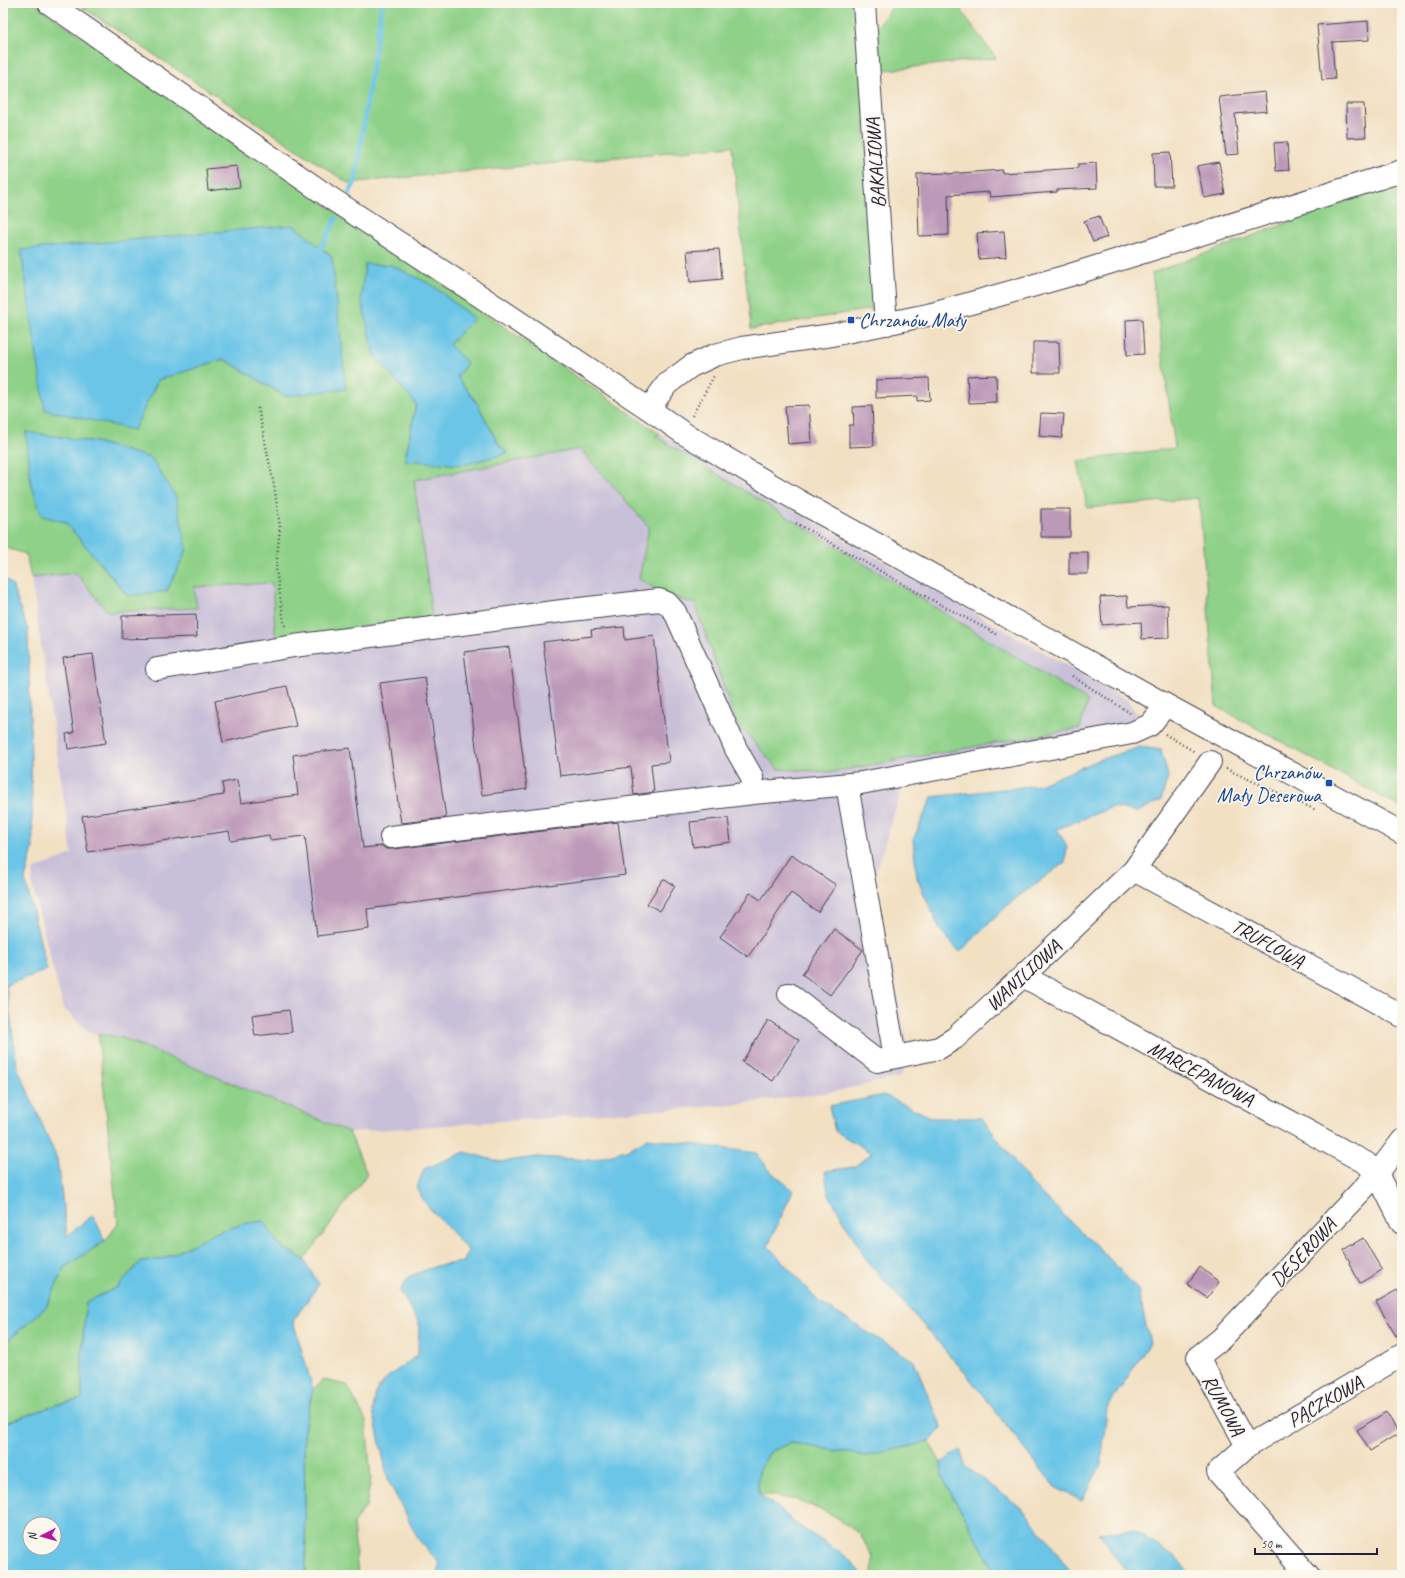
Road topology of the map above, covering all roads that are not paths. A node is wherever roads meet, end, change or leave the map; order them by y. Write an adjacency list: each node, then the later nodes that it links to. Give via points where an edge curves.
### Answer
1 (50, 3): 5 (street, via 332,199)
2 (868, 8): 4 (street, BAKALIOWA)
3 (1402, 171): 4 (street, via 1067,276)
4 (887, 324): 5 (street, via 742,348 715,355 691,366 667,384)
5 (649, 409): 7 (street, via 683,433 797,500)
6 (157, 669): 10 (street, via 294,646 659,600 667,603 680,622 736,749 752,777)
7 (1166, 705): 9 (street, via 1150,725 1132,733); 11 (street)
8 (1210, 762): 13 (street, WANILIOWA)
9 (847, 785): 10 (street); 17 (street)
10 (753, 793): 12 (street)
11 (1402, 833)
12 (391, 837)
13 (1134, 870): 14 (street, WANILIOWA); 16 (street, TRUFLOWA)
14 (1023, 976): 17 (street, WANILIOWA, via 956,1038 939,1048); 19 (street, MARCEPANOWA, via 1366,1163)
15 (789, 994): 17 (street, WANILIOWA, via 877,1061)
16 (1402, 1016)
17 (895, 1057)
18 (1402, 1141): 19 (street, DESEROWA)
19 (1377, 1174): 20 (street); 22 (street, DESEROWA, via 1221,1339)
20 (1402, 1223)
21 (1402, 1355): 23 (street, PĄCZKOWA)
22 (1198, 1357): 23 (street, RUMOWA)
23 (1247, 1446): 24 (street, RUMOWA, via 1218,1472)
24 (1308, 1575)

